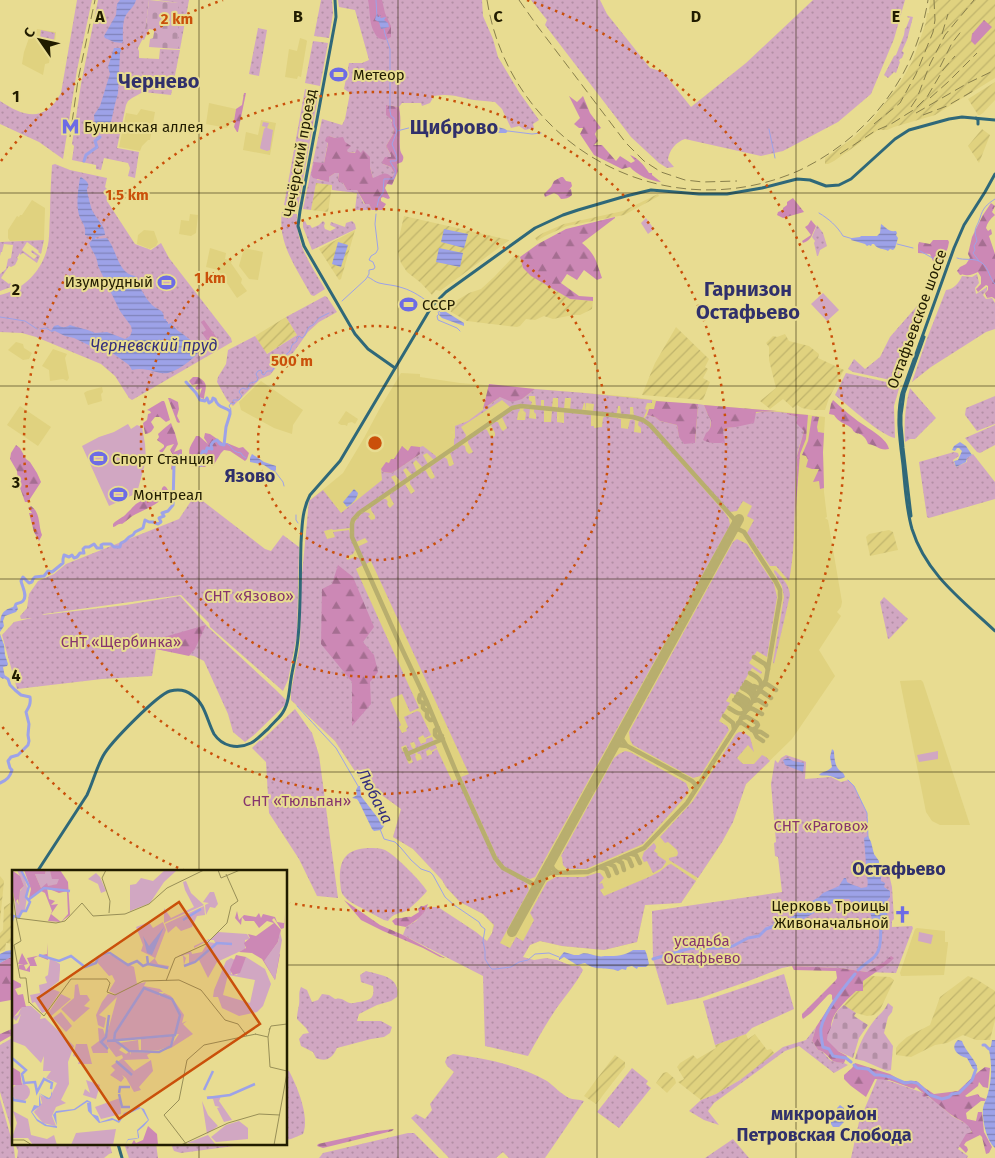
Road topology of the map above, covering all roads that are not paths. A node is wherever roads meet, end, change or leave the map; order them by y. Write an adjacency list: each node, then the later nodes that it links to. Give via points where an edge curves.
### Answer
1 (336, 0): 7 (main road, Чечёрский проезд, via 336,17 298,222 306,250 354,334 368,349)
2 (976, 117): 3 (main road); 4 (main road); 7 (main road, via 949,119 909,130 851,179 839,185 826,186 797,178 726,194 651,190 562,215 535,228 440,296)
3 (995, 120)
4 (978, 124)
5 (995, 174): 8 (main road, Остафьевское шоссе, via 954,248 902,393 898,426 908,507 920,549 942,581)
6 (995, 179): 8 (main road, Остафьевское шоссе, via 956,249 908,382 901,425 917,538 943,580)
7 (395, 368): 9 (main road, via 332,472 310,495 304,512 298,638 284,712 255,740 243,747 233,747 218,739 194,696 183,690 166,693 108,748 86,795)
8 (995, 630)
9 (38, 870)

